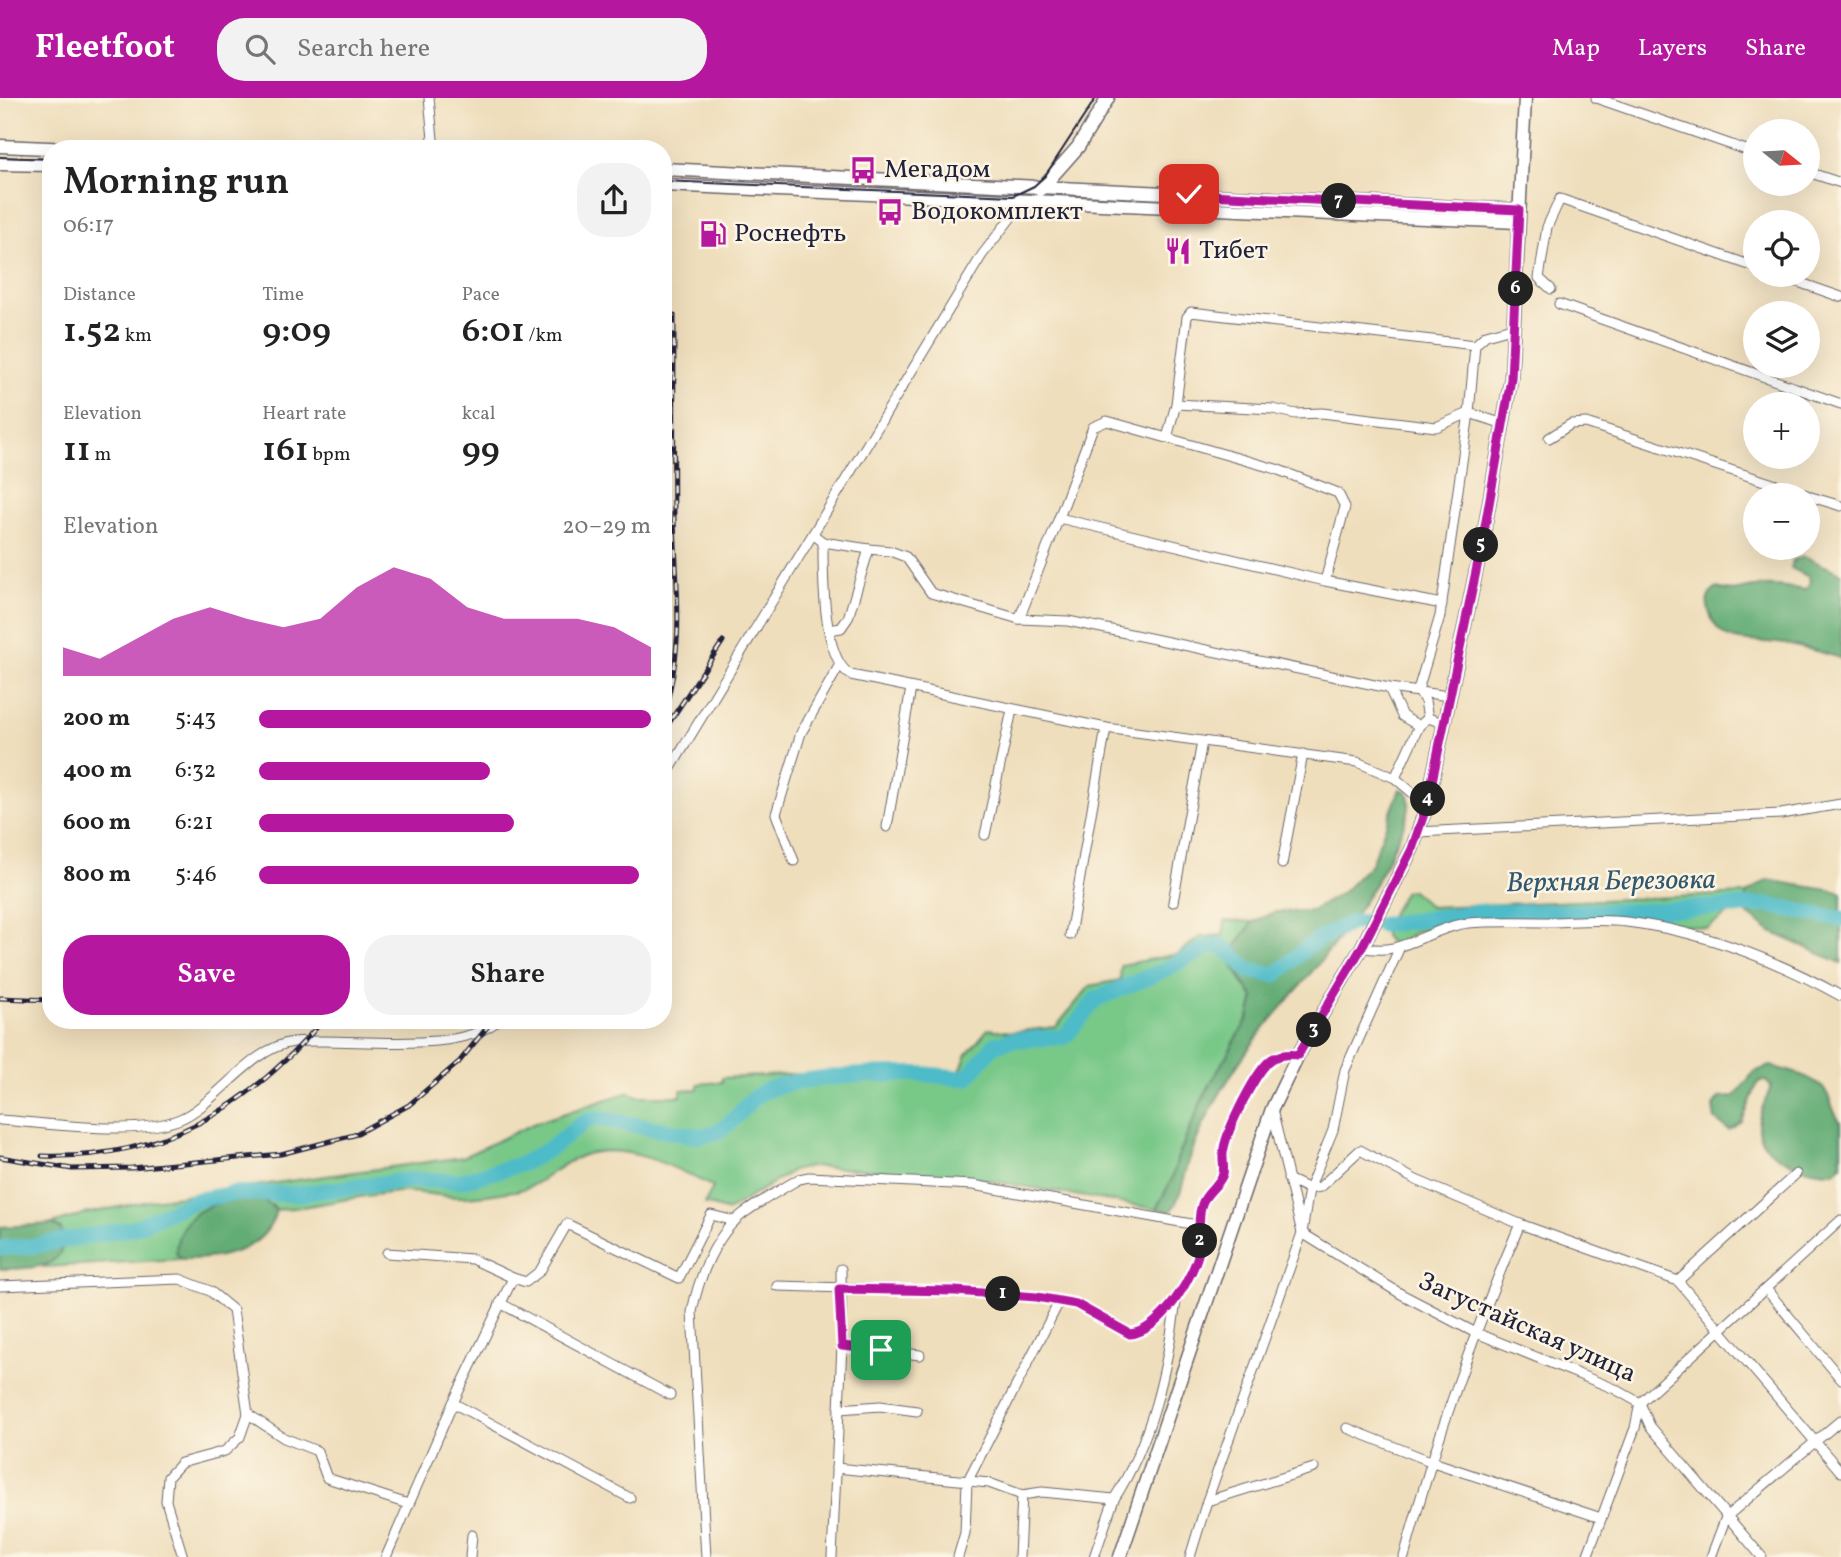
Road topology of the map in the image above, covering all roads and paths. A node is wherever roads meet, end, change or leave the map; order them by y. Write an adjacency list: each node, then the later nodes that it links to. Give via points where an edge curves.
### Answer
1 (429, 98): 5 (street)
2 (1108, 98): 15 (main road, via 1078,147)
3 (1525, 98): 17 (main road)
4 (1596, 98): 8 (street)
5 (433, 140)
6 (0, 146): 7 (main road)
7 (42, 148)
8 (1743, 149)
9 (0, 164): 10 (main road)
10 (42, 165)
11 (672, 169): 15 (main road)
12 (1820, 176): 13 (street)
13 (1841, 183)
14 (672, 185): 16 (main road)
15 (1044, 187): 16 (main road); 17 (main road)
16 (1023, 202): 17 (main road); 35 (street, via 982,255)
17 (1519, 216): 23 (main road)
18 (1743, 263): 20 (street, via 1560,199 1547,226 1539,278)
19 (1812, 287): 21 (street)
20 (1551, 289)
21 (1841, 297)
22 (1559, 304): 26 (street)
23 (1515, 327): 24 (street, via 1486,335); 28 (main road)
24 (1475, 345): 25 (street, via 1191,312 1186,317); 27 (street)
25 (1176, 404): 27 (street, via 1322,412 1436,427); 29 (street)
26 (1841, 404)
27 (1469, 413): 28 (street); 39 (street)
28 (1504, 424): 46 (main road)
29 (1167, 438): 34 (street, via 1107,421 1093,427); 38 (street, via 1276,469 1338,494 1345,507)
30 (1549, 438): 31 (street, via 1571,424 1586,423)
31 (1770, 483)
32 (1820, 499): 33 (street)
33 (1841, 506)
34 (1059, 518): 38 (street); 40 (street)
35 (814, 535): 36 (street); 54 (street)
36 (823, 542): 37 (street); 41 (street)
37 (869, 549): 40 (street, via 906,557 931,593); 41 (street, via 848,618 841,628)
38 (1325, 582): 39 (street)
39 (1442, 604): 45 (street)
40 (1019, 619): 44 (street, via 1068,621)
41 (829, 630): 42 (street)
42 (839, 666): 43 (street, via 851,675); 61 (street, via 801,733 776,814)
43 (911, 688): 47 (street); 58 (street)
44 (1389, 688): 45 (street); 50 (street, via 1402,716)
45 (1418, 690): 46 (street); 48 (street)
46 (1449, 696): 49 (main road)
47 (1012, 710): 51 (street); 60 (street)
48 (1428, 719): 49 (street); 50 (street)
49 (1443, 723): 57 (main road)
50 (1419, 726): 55 (street)
51 (1106, 728): 52 (street); 64 (street)
52 (1202, 741): 53 (street); 63 (street)
53 (1303, 754): 55 (street, via 1357,762); 62 (street)
54 (672, 766)
55 (1395, 778): 57 (street)
56 (1841, 804): 59 (street, via 1781,814)
57 (1427, 805): 59 (main road)
58 (887, 827)
59 (1418, 832): 65 (main road)
60 (985, 835)
61 (794, 861)
62 (1282, 864)
63 (1173, 902)
64 (1070, 935)
65 (1362, 947): 66 (street, via 1380,952); 69 (main road)
66 (1399, 949): 67 (street, via 1416,938 1467,923 1625,922 1679,932 1789,967); 74 (street, via 1345,1070 1333,1130)
67 (1841, 996)
68 (489, 1029): 71 (street, via 434,1042 292,1042 251,1063 182,1119 147,1128)
69 (1298, 1055): 70 (main road); 78 (street, via 1285,1054 1265,1066 1232,1124 1223,1150 1223,1172 1206,1196)
70 (1272, 1109): 73 (street); 126 (main road)
71 (0, 1120)
72 (1796, 1174): 83 (street)
73 (1288, 1179): 74 (street); 79 (street)
74 (1309, 1189): 77 (street, via 1320,1187 1360,1150 1416,1180); 79 (street)
75 (1841, 1220): 87 (street)
76 (735, 1221): 78 (street, via 809,1177 973,1185); 82 (street, via 711,1215 679,1278 567,1224 540,1271 526,1282); 121 (street, via 697,1283 692,1312)
77 (1520, 1224): 83 (street); 92 (street)
78 (1197, 1225): 88 (street, via 1200,1250)
79 (1302, 1233): 92 (street, Загустайская улица); 113 (street)
80 (387, 1253): 82 (street, via 472,1259)
81 (841, 1269): 86 (street)
82 (513, 1278): 90 (street)
83 (1678, 1281): 91 (street)
84 (0, 1286): 101 (street, via 180,1279 210,1291 233,1310)
85 (777, 1286): 86 (street)
86 (839, 1289): 89 (street, via 955,1291); 93 (street)
87 (1766, 1289): 91 (street); 95 (street)
88 (1176, 1301): 89 (street, via 1147,1328 1130,1334 1076,1304); 112 (street, via 1164,1373 1146,1436)
89 (1059, 1302): 109 (street)
90 (500, 1303): 96 (street); 97 (street)
91 (1719, 1330): 98 (street); 104 (street)
92 (1474, 1332): 98 (street, Загустайская улица); 105 (street)
93 (842, 1346): 94 (street); 99 (street)
94 (920, 1355)
95 (1841, 1379)
96 (670, 1395)
97 (453, 1403): 111 (street); 114 (street)
98 (1640, 1403): 115 (street, Загустайская улица, via 1650,1426); 116 (street)
99 (839, 1409): 100 (street, via 880,1406); 106 (street)
100 (918, 1411)
101 (248, 1414): 114 (street, via 284,1438 317,1451 327,1478); 118 (street, via 240,1437 225,1451 181,1463 168,1477 166,1501)
102 (1841, 1420): 104 (street)
103 (1347, 1428): 105 (street)
104 (1815, 1442): 108 (street); 115 (street)
105 (1430, 1461): 116 (street); 128 (street)
106 (836, 1468): 109 (street); 122 (street)
107 (1314, 1468): 113 (street)
108 (1841, 1472)
109 (967, 1482): 110 (street, via 989,1483); 123 (street, via 965,1533)
110 (1022, 1495): 112 (street, via 1042,1492); 124 (street)
111 (630, 1498)
112 (1114, 1499): 125 (street)
113 (1206, 1501): 127 (street)
114 (408, 1504): 119 (street)
115 (1726, 1517): 130 (street); 131 (street, Загустайская улица)
116 (1601, 1518): 129 (street)
117 (472, 1535): 120 (street)
118 (183, 1557)
119 (386, 1557)
120 (470, 1557)
121 (706, 1557)
122 (832, 1557)
123 (958, 1557)
124 (1019, 1557)
125 (1094, 1557)
126 (1120, 1557)
127 (1190, 1557)
128 (1404, 1557)
129 (1587, 1557)
130 (1711, 1557)
131 (1762, 1557)

